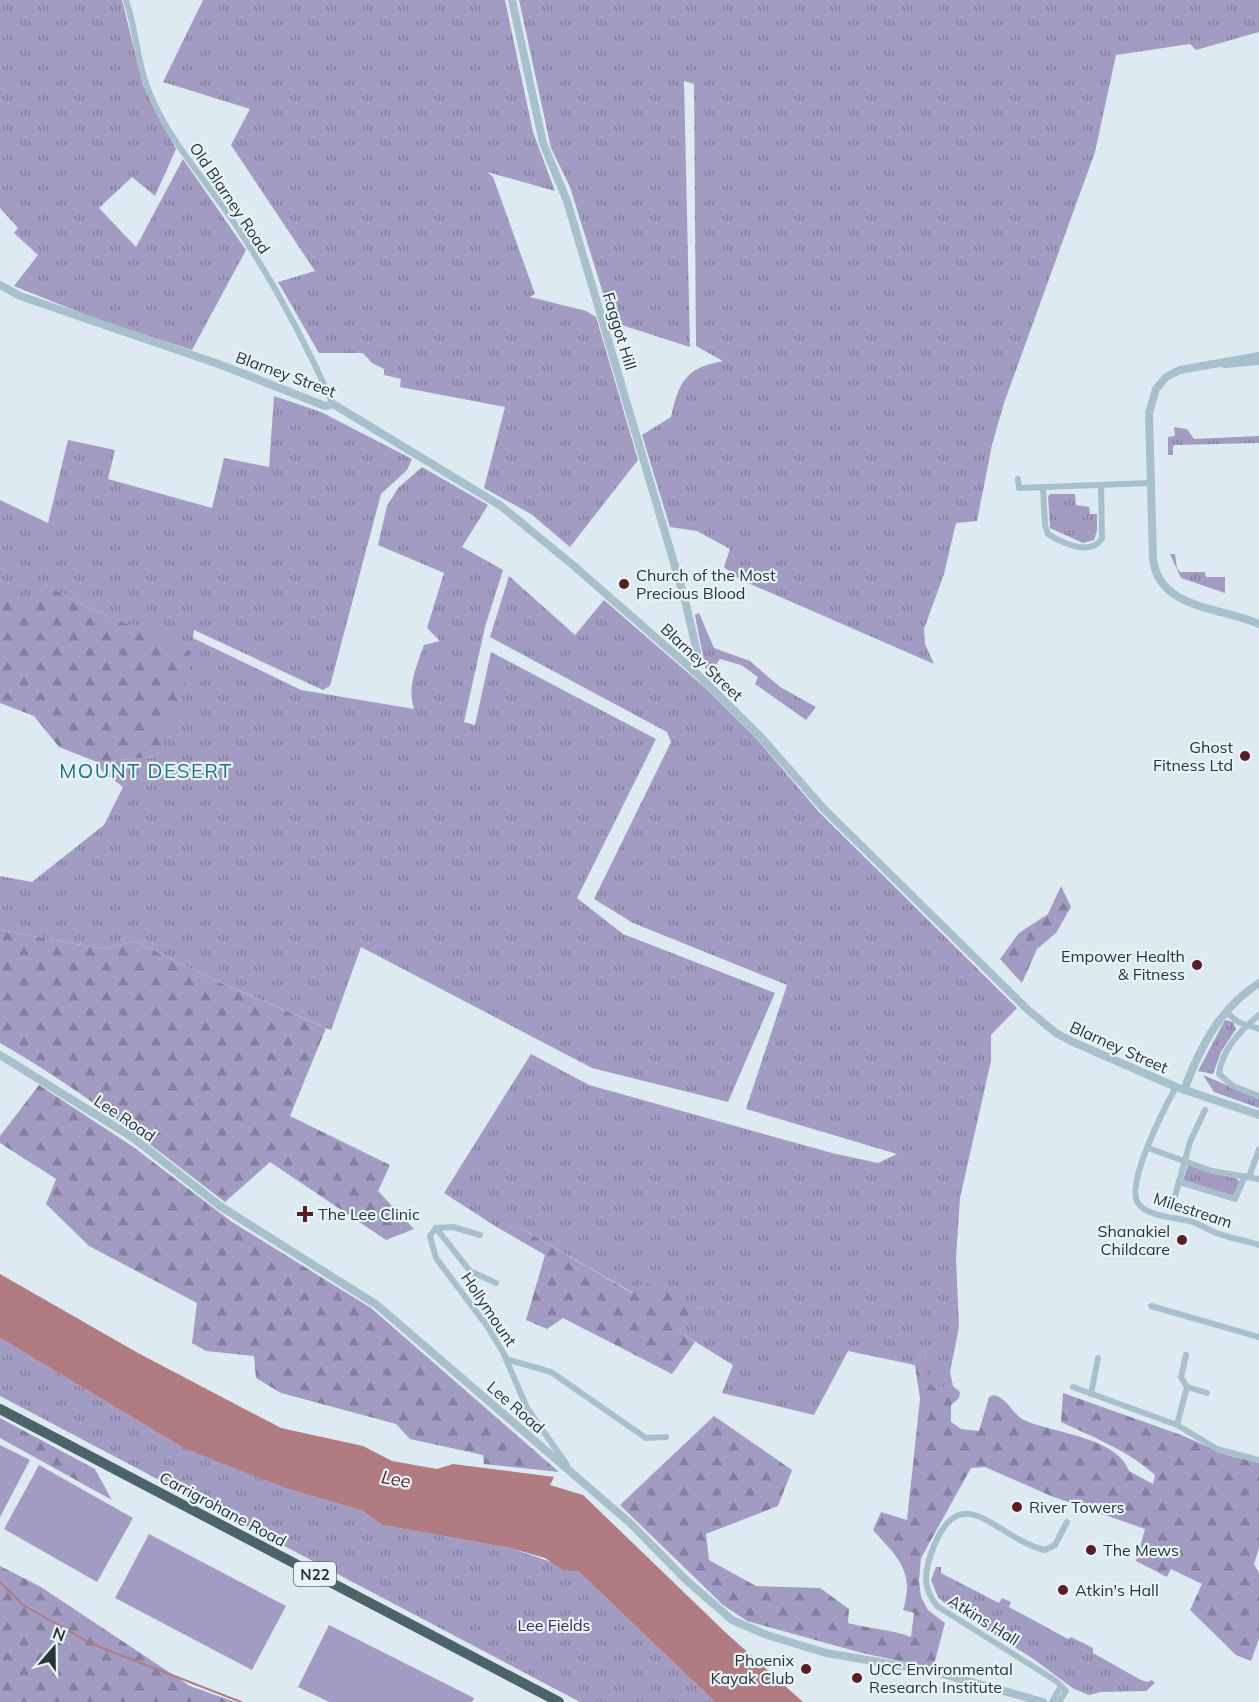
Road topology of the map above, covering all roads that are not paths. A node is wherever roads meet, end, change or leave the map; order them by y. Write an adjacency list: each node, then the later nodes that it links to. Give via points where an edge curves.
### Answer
1 (126, 0): 7 (street, Old Blarney Road, via 148,88 165,123 237,226 311,354)
2 (512, 0): 13 (street, Faggot Hill, via 543,143 567,201 685,600 697,652)
3 (0, 285): 7 (street, Blarney Street, via 20,296 224,366 325,406)
4 (1259, 356): 6 (street)
5 (1259, 361): 6 (street)
6 (1221, 364): 9 (street, via 1175,372 1156,389 1149,413)
7 (333, 404): 13 (street, Blarney Street, via 513,515)
8 (1018, 479): 11 (street, via 1019,488)
9 (1150, 483): 10 (street); 12 (street, via 1154,564 1164,588 1185,601)
10 (1101, 486): 11 (street); 11 (street, via 1102,538 1085,548 1048,534)
11 (1043, 487)
12 (1259, 624)
13 (694, 671): 20 (street, Blarney Street, via 760,736 823,808 1028,1010 1062,1037)
14 (1259, 983): 15 (street)
15 (1226, 1012): 17 (street); 21 (street, via 1208,1037)
16 (1259, 1015): 17 (street)
17 (1247, 1025): 18 (street); 22 (street, via 1236,1035 1220,1074 1233,1086)
18 (1259, 1029)
19 (0, 1055): 49 (street, Lee Road, via 132,1137 220,1206 377,1305)
20 (1176, 1087): 21 (street, Blarney Street); 25 (street, Milestream)
21 (1184, 1090): 24 (street, Blarney Street)
22 (1259, 1096)
23 (1205, 1110): 27 (street)
24 (1259, 1115)
25 (1148, 1148): 27 (street); 34 (street, Milestream, via 1134,1196 1143,1208)
26 (1259, 1149): 28 (street)
27 (1184, 1160): 28 (street, via 1212,1171); 30 (street)
28 (1247, 1176): 29 (street); 30 (street, via 1235,1199)
29 (1259, 1179)
30 (1179, 1181): 31 (street)
31 (1172, 1208)
32 (436, 1228): 33 (street, via 453,1227); 35 (street, Hollymount, via 470,1271); 40 (street, Hollymount, via 430,1236 436,1258 487,1326)
33 (480, 1235)
34 (1259, 1244)
35 (496, 1283)
36 (1151, 1306): 37 (street)
37 (1259, 1337)
38 (1186, 1355): 42 (street, via 1181,1377)
39 (1098, 1358): 44 (street)
40 (506, 1359): 47 (street, via 551,1372 646,1438); 49 (street, Hollymount, via 527,1408)
41 (1073, 1387): 44 (street)
42 (1187, 1387): 43 (street); 46 (street)
43 (1207, 1393)
44 (1091, 1394): 46 (street)
45 (0, 1409): 52 (highway, Carrigrohane Road / N22)
46 (1177, 1425): 48 (street, via 1217,1449)
47 (666, 1437)
48 (1259, 1460)
49 (567, 1469): 53 (street, Lee Road, via 732,1620 826,1653 932,1671)
50 (1067, 1522): 51 (street, Atkins Hall, via 1055,1545 1045,1550 976,1516 957,1515 942,1528 925,1578 926,1588 937,1606)
51 (1064, 1688): 54 (street); 55 (street)
52 (559, 1702)
53 (1043, 1702)
54 (1052, 1702)
55 (1059, 1702)

